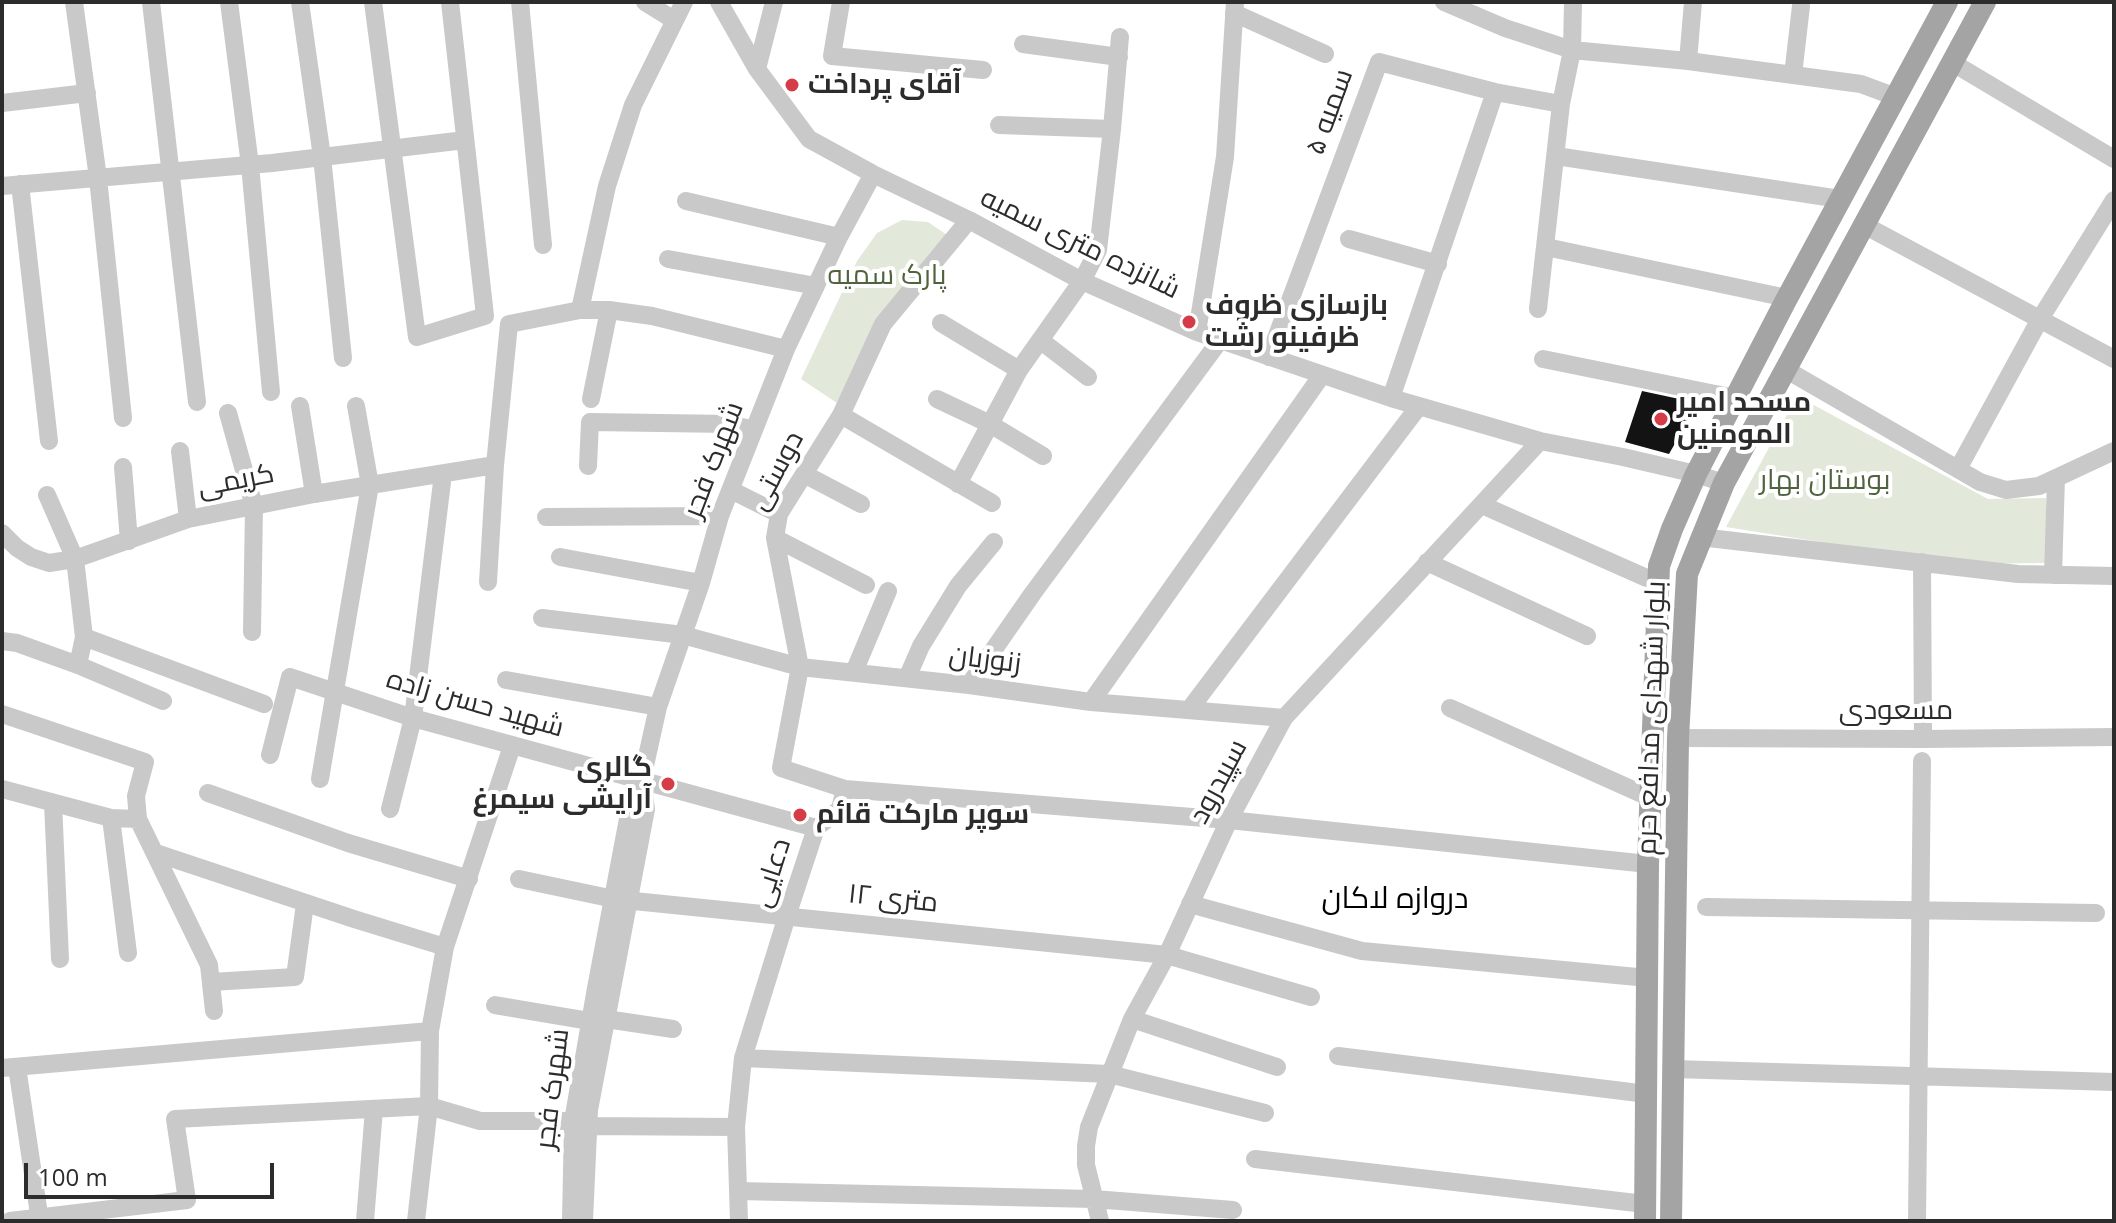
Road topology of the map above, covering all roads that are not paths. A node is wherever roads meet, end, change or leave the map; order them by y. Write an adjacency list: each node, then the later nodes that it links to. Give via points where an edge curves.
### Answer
1 (74, 2): 32 (street)
2 (151, 2): 44 (street)
3 (229, 2): 43 (street)
4 (300, 2): 41 (street)
5 (373, 2): 39 (street)
6 (450, 2): 38 (street)
7 (520, 2): 55 (street)
8 (645, 2): 20 (street)
9 (684, 2): 20 (street)
10 (719, 2): 28 (street, شانزده متری سمیه)
11 (774, 2): 28 (street)
12 (841, 2): 29 (street, via 832,56)
13 (1444, 2): 23 (street)
14 (1573, 2): 23 (street)
15 (1693, 2): 26 (street)
16 (1947, 2): 33 (main road, بلوار شهدای مدافع حرم)
17 (1985, 2): 27 (main road, بلوار شهدای مدافع حرم)
18 (1801, 6): 30 (street)
19 (1234, 8): 24 (street); 67 (street, via 1225,157)
20 (674, 20): 63 (street, via 633,105 607,186)
21 (1120, 37): 25 (street)
22 (1023, 44): 25 (street)
23 (1572, 50): 26 (street); 35 (street)
24 (1325, 54)
25 (1119, 57): 37 (street)
26 (1688, 61): 30 (street)
27 (1953, 63): 42 (street); 52 (main road, بلوار شهدای مدافع حرم)
28 (757, 69): 45 (street, شانزده متری سمیه, via 809,139)
29 (983, 70)
30 (1793, 75): 33 (street, via 1861,84)
31 (1495, 92): 35 (street, سمیه ۵); 58 (street); 71 (street, سمیه ۵, via 1379,62)
32 (87, 93): 34 (street); 46 (street)
33 (1896, 97): 48 (main road, بلوار شهدای مدافع حرم)
34 (2, 103)
35 (1561, 104): 40 (street)
36 (999, 125): 37 (street)
37 (1112, 129): 59 (street, via 1098,250)
38 (465, 140): 39 (street); 39 (street, via 485,316 417,337)
39 (392, 147): 41 (street)
40 (1556, 156): 48 (street); 56 (street)
41 (322, 157): 43 (street); 72 (street)
42 (2114, 159)
43 (250, 165): 44 (street); 79 (street)
44 (172, 172): 46 (street); 84 (street)
45 (873, 174): 51 (street, شانزده متری سمیه); 53 (street, شهرک فجر)
46 (98, 178): 47 (street); 90 (street)
47 (11, 185): 93 (street)
48 (1840, 199): 61 (main road, بلوار شهدای مدافع حرم)
49 (2114, 200): 65 (street)
50 (686, 201): 53 (street)
51 (969, 220): 59 (street, شانزده متری سمیه); 89 (street, دوستی, via 883,324)
52 (1864, 225): 65 (street); 75 (main road, بلوار شهدای مدافع حرم)
53 (839, 237): 60 (street, شهرک فجر)
54 (1349, 239): 58 (street)
55 (543, 245)
56 (1546, 247): 61 (street); 62 (street)
57 (668, 259): 60 (street)
58 (1438, 264): 80 (street)
59 (1082, 281): 67 (street, شانزده متری سمیه); 69 (street)
60 (816, 286): 70 (street, شهرک فجر)
61 (1787, 298): 81 (main road, بلوار شهدای مدافع حرم)
62 (1538, 309)
63 (580, 310): 64 (street); 98 (street, via 509,324)
64 (609, 310): 70 (street); 82 (street)
65 (2040, 319): 74 (street); 102 (street)
66 (941, 323): 76 (street)
67 (1197, 332): 68 (street, شانزده متری سمیه)
68 (1221, 339): 71 (street, شانزده متری سمیه); 149 (street)
69 (1040, 340): 76 (street); 78 (street)
70 (786, 349): 92 (street, شهرک فجر)
71 (1269, 357): 77 (street, شانزده متری سمیه)
72 (343, 358)
73 (1543, 359): 81 (street)
74 (2114, 359)
75 (1785, 369): 102 (street); 107 (main road, بلوار شهدای مدافع حرم)
76 (1019, 370): 91 (street)
77 (1322, 375): 80 (street, شانزده متری سمیه); 152 (street)
78 (1088, 377)
79 (271, 392)
80 (1391, 398): 87 (street, شانزده متری سمیه)
81 (1735, 398): 105 (main road, بلوار شهدای مدافع حرم)
82 (591, 399)
83 (937, 399): 91 (street)
84 (197, 402)
85 (300, 406): 111 (street)
86 (356, 406): 109 (street)
87 (1419, 406): 94 (street, شانزده متری سمیه); 156 (street)
88 (228, 413): 117 (street)
89 (841, 415): 104 (street, دوستی); 108 (street)
90 (123, 418)
91 (990, 424): 97 (street); 108 (street)
92 (754, 430): 99 (street, via 730,424 590,422); 110 (street, شهرک فجر)
93 (49, 441)
94 (1540, 441): 101 (street, شانزده متری سمیه); 116 (street, سپیدرود)
95 (180, 451): 121 (street)
96 (2114, 451): 106 (street)
97 (1043, 456)
98 (495, 465): 103 (street, کریمی); 133 (street)
99 (588, 466)
100 (123, 467): 125 (street)
101 (1672, 468): 105 (street, شانزده متری سمیه); 113 (street)
102 (1958, 469): 106 (street, via 2006,490)
103 (443, 474): 109 (street, کریمی); 158 (street)
104 (804, 474): 115 (street); 118 (street, دوستی)
105 (1696, 474): 107 (street, شانزده متری سمیه); 113 (main road, بلوار شهدای مدافع حرم)
106 (2056, 478): 131 (street)
107 (1724, 483): 123 (main road, بلوار شهدای مدافع حرم)
108 (958, 484): 114 (street)
109 (370, 485): 111 (street, کریمی); 150 (street)
110 (731, 490): 118 (street); 119 (street, شهرک فجر)
111 (314, 494): 117 (street, کریمی)
112 (47, 495): 128 (street)
113 (1686, 497): 135 (main road, بلوار شهدای مدافع حرم, via 1659,566)
114 (992, 503)
115 (861, 504)
116 (1482, 505): 129 (street, سپیدرود); 135 (street)
117 (254, 506): 121 (street, کریمی); 139 (street)
118 (779, 514): 124 (street, دوستی)
119 (720, 516): 120 (street); 134 (street, شهرک فجر)
120 (546, 517)
121 (188, 519): 125 (street, کریمی)
122 (2, 533): 128 (street, کریمی, via 31,557 49,563)
123 (1700, 537): 130 (street); 161 (main road, بلوار شهدای مدافع حرم, via 1687,574)
124 (775, 538): 136 (street); 145 (street, دوستی)
125 (129, 541): 128 (street, کریمی)
126 (994, 542): 147 (street, via 958,586)
127 (560, 557): 134 (street)
128 (75, 559): 142 (street)
129 (1427, 562): 141 (street); 159 (street, سپیدرود)
130 (1922, 562): 131 (street); 162 (street)
131 (2053, 575): 132 (street)
132 (2114, 576)
133 (488, 582)
134 (701, 583): 140 (street, شهرک فجر)
135 (1658, 583): 171 (main road, بلوار شهدای مدافع حرم)
136 (866, 585)
137 (888, 591): 146 (street)
138 (542, 618): 140 (street, زنوزیان)
139 (252, 632)
140 (683, 635): 145 (street, زنوزیان); 154 (street, شهرک فجر)
141 (1587, 636)
142 (84, 637): 144 (street); 153 (street)
143 (2, 641): 144 (street)
144 (78, 665): 151 (street)
145 (800, 667): 146 (street, زنوزیان); 169 (street, دوستی, via 781,768)
146 (854, 672): 147 (street, زنوزیان)
147 (907, 678): 149 (street, زنوزیان)
148 (506, 680): 154 (street)
149 (969, 685): 152 (street, زنوزیان)
150 (335, 692): 158 (street, شهید حسن زاده); 164 (street, شهید حسن زاده, via 290,677); 166 (street)
151 (163, 701)
152 (1091, 702): 156 (street, زنوزیان)
153 (264, 704)
154 (658, 707): 167 (street, شهرک فجر)
155 (1450, 708): 171 (street)
156 (1189, 710): 159 (street, زنوزیان)
157 (2, 714): 175 (street, via 145,762 136,796)
158 (413, 718): 163 (street, شهید حسن زاده); 173 (street)
159 (1284, 718): 176 (street, سپیدرود)
160 (2114, 737): 162 (street, مسعودی)
161 (1678, 738): 162 (street, مسعودی); 206 (main road, بلوار شهدای مدافع حرم)
162 (1923, 739)
163 (512, 746): 167 (street, شهید حسن زاده); 180 (street)
164 (270, 755)
165 (1922, 761): 186 (street)
166 (320, 779)
167 (642, 779): 177 (street, شهید حسن زاده); 182 (street, شهرک فجر, via 631,803)
168 (2, 789): 172 (street)
169 (845, 789): 176 (street); 177 (street, دعایی, via 840,809)
170 (208, 793): 180 (street)
171 (1651, 798): 179 (main road, بلوار شهدای مدافع حرم)
172 (53, 803): 174 (street); 192 (street)
173 (390, 809)
174 (111, 818): 175 (street); 190 (street)
175 (138, 819): 178 (street)
176 (1229, 820): 179 (street); 184 (street, سپیدرود)
177 (816, 828): 188 (street, دعایی)
178 (156, 853): 183 (street); 194 (street, via 209,965)
179 (1648, 864): 193 (main road, بلوار شهدای مدافع حرم)
180 (469, 879): 189 (street)
181 (519, 879): 182 (street, ۱۲ متری)
182 (621, 900): 188 (street, ۱۲ متری); 199 (street, شهرک فجر)
183 (305, 904): 189 (street); 194 (street, via 295,977)
184 (1190, 904): 191 (street, سپیدرود); 193 (street, via 1362,951)
185 (1706, 907): 186 (street)
186 (1921, 910): 187 (street); 208 (street)
187 (2096, 913)
188 (787, 916): 191 (street, ۱۲ متری); 203 (street, دعایی)
189 (445, 947): 201 (street)
190 (128, 953)
191 (1167, 955): 195 (street, ۱۲ متری); 198 (street, سپیدرود)
192 (60, 959)
193 (1648, 978): 210 (main road, بلوار شهدای مدافع حرم)
194 (211, 982): 197 (street)
195 (1311, 997)
196 (495, 1005): 199 (street)
197 (214, 1011)
198 (1132, 1019): 204 (street); 207 (street, سپیدرود)
199 (598, 1020): 200 (street); 214 (street, شهرک فجر)
200 (673, 1029)
201 (430, 1031): 205 (street); 211 (street)
202 (1338, 1056): 210 (street)
203 (743, 1058): 207 (street); 215 (street, دعایی)
204 (1277, 1067)
205 (9, 1068): 221 (street)
206 (1673, 1069): 208 (street); 229 (main road, بلوار شهدای مدافع حرم)
207 (1109, 1074): 213 (street); 218 (street, سپیدرود, via 1086,1146)
208 (1920, 1076): 209 (street); 230 (street)
209 (2114, 1082)
210 (1647, 1094): 220 (main road, بلوار شهدای مدافع حرم)
211 (429, 1106): 212 (street); 214 (street, via 480,1121); 224 (street)
212 (374, 1109): 221 (street, via 175,1119 187,1200); 223 (street)
213 (1265, 1113)
214 (580, 1123): 215 (street); 225 (street, شهرک فجر); 226 (street, شهرک فجر)
215 (736, 1127): 217 (street, دعایی)
216 (1255, 1159): 220 (street)
217 (738, 1191): 218 (street); 227 (street, دعایی)
218 (1094, 1199): 219 (street); 228 (street, سپیدرود)
219 (1233, 1210)
220 (1645, 1212)
221 (40, 1219): 222 (street)
222 (10, 1221)
223 (365, 1221)
224 (416, 1221)
225 (571, 1221)
226 (584, 1221)
227 (739, 1221)
228 (1100, 1221)
229 (1671, 1221)
230 (1917, 1221)

